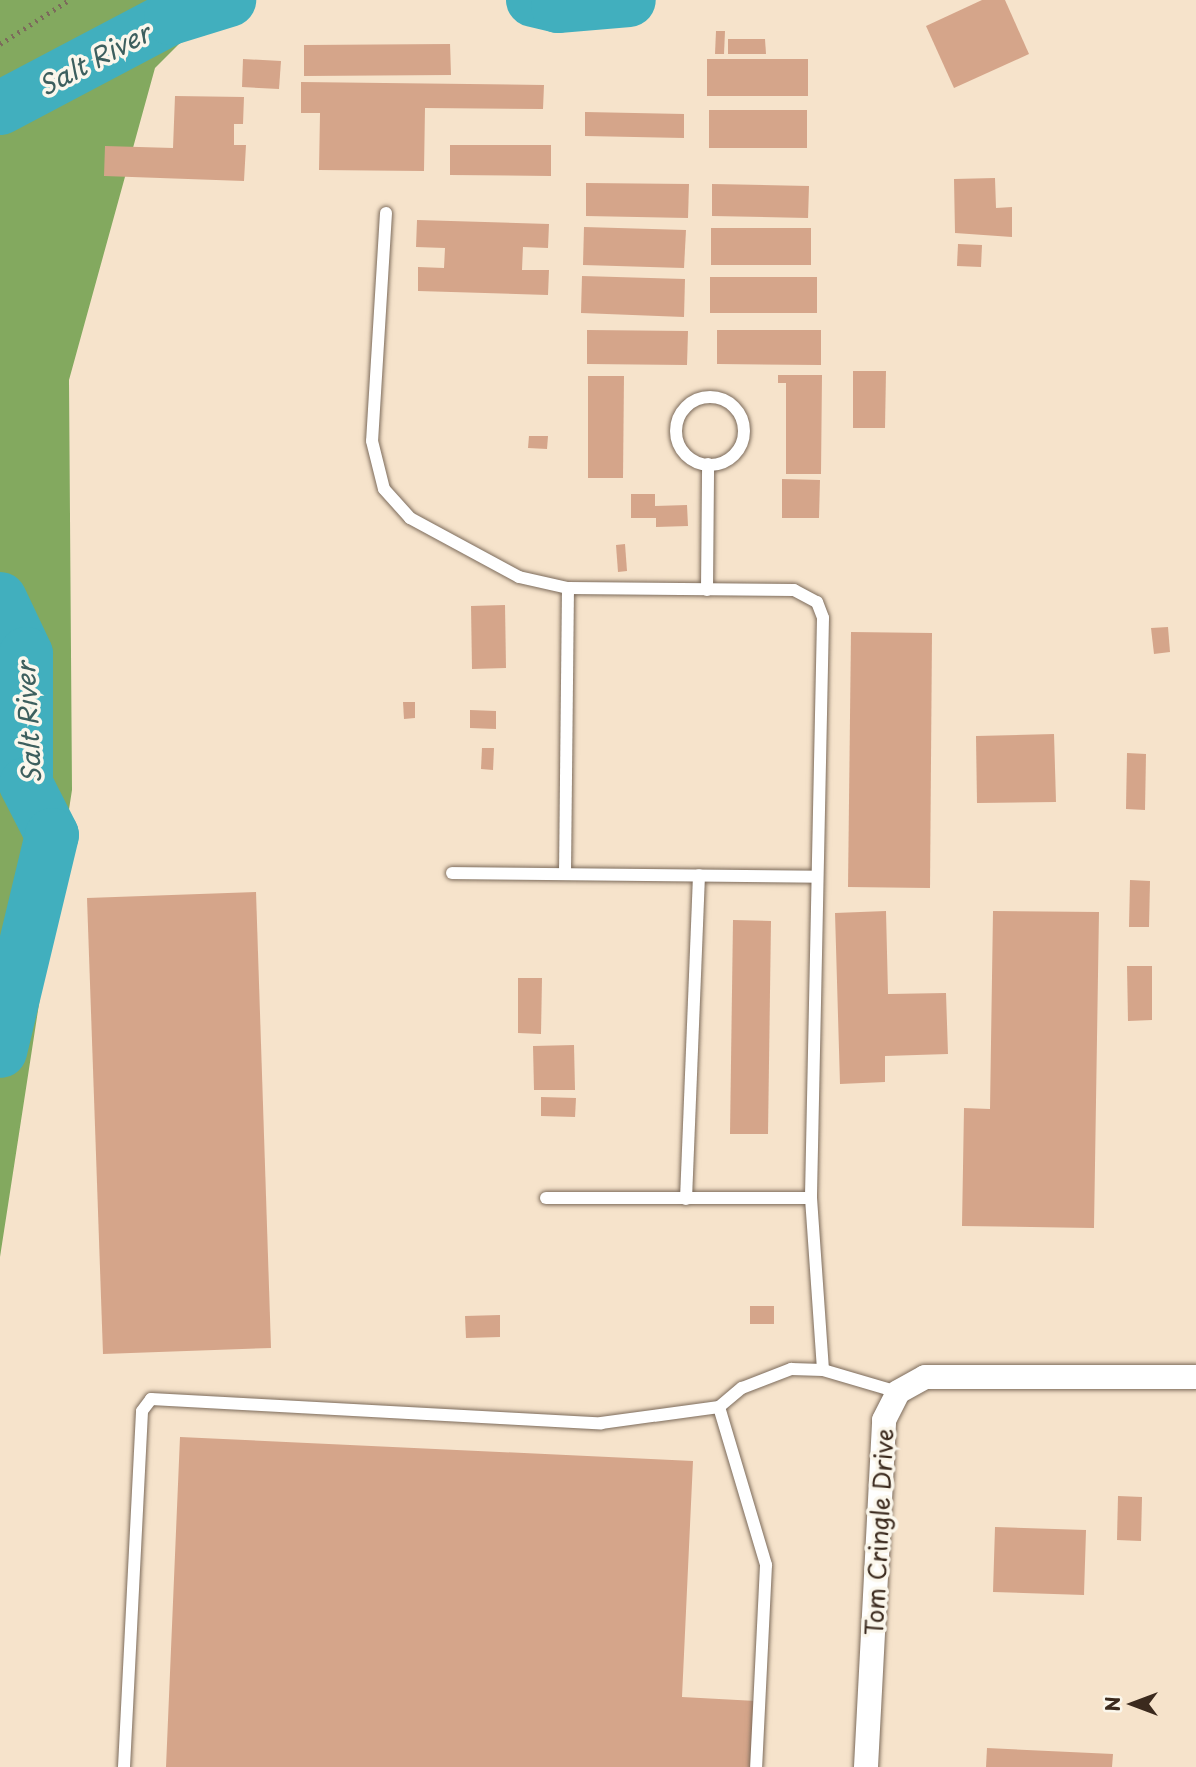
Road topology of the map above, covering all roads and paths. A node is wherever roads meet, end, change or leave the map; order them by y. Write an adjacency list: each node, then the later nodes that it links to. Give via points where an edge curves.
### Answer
1 (69, 0): 2 (path)
2 (0, 44)
3 (386, 213): 5 (lane, via 372,441 384,489 410,518 519,578)
4 (708, 464): 4 (lane, via 690,460 678,445 677,429 682,409 696,400 718,399 737,407 744,422 740,444 730,461); 6 (lane)
5 (568, 588): 6 (lane); 8 (lane)
6 (708, 590): 10 (lane, via 794,590 817,602 823,618)
7 (452, 873): 8 (lane)
8 (565, 873): 9 (lane)
9 (699, 875): 10 (lane); 13 (lane)
10 (814, 877): 12 (lane)
11 (546, 1198): 13 (lane)
12 (811, 1198): 13 (lane); 14 (lane)
13 (686, 1199)
14 (823, 1370): 16 (lane); 17 (lane, via 791,1369 742,1388)
15 (1196, 1377): 16 (street, Tom Cringle Drive, via 925,1377)
16 (898, 1392): 20 (street, Tom Cringle Drive, via 884,1420)
17 (719, 1407): 18 (lane, via 601,1423 151,1399 142,1411); 19 (lane, via 766,1565)
18 (124, 1767)
19 (756, 1767)
20 (866, 1767)

